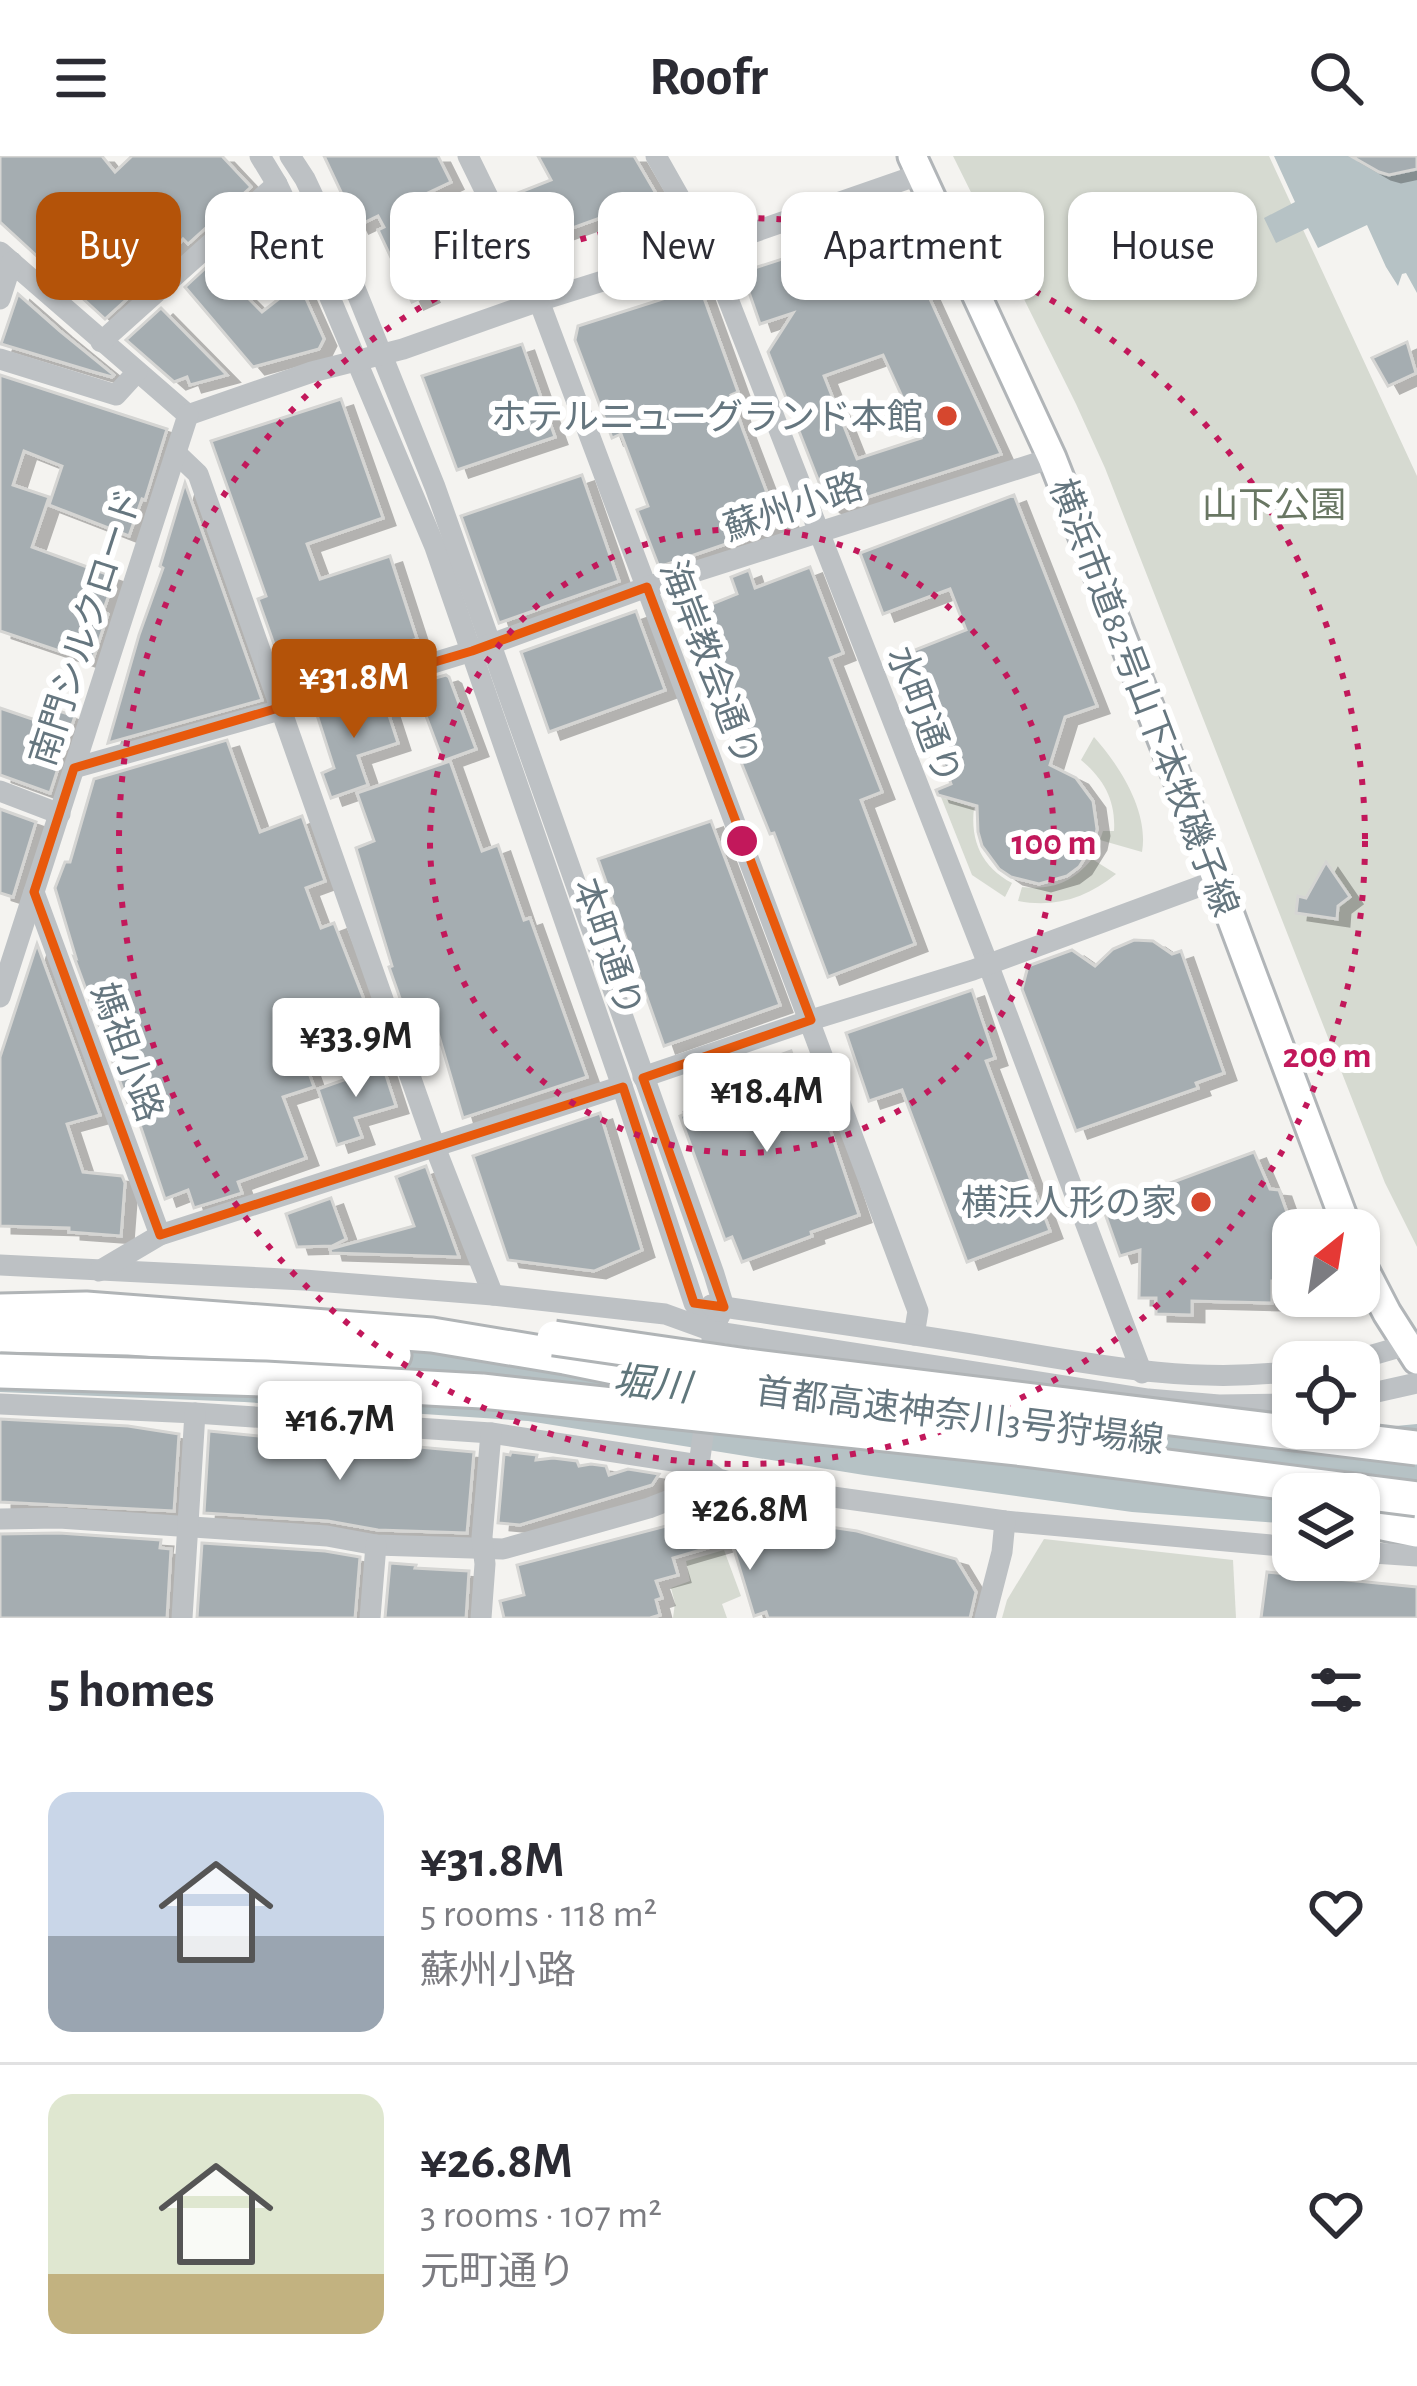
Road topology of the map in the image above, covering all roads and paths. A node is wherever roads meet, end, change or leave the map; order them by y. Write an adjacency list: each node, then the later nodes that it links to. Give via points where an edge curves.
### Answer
1 (260, 156): 6 (street, 本町通り)
2 (290, 156): 15 (street, 本町通り)
3 (469, 156): 13 (street, 海岸教会通り)
4 (656, 156): 7 (street, 水町通り)
5 (916, 165): 8 (street); 21 (main road, 横浜市道82号山下本牧磯子線)
6 (278, 184): 14 (street); 17 (street, 本町通り)
7 (676, 192)
8 (757, 228)
9 (6, 257): 11 (street); 14 (street)
10 (598, 282): 13 (street)
11 (0, 299)
12 (728, 300): 22 (street, 水町通り)
13 (539, 301): 15 (street); 23 (street, 海岸教会通り)
14 (101, 342): 18 (street)
15 (383, 356): 17 (street); 24 (street, 本町通り, via 435,487)
16 (0, 359): 18 (street, via 116,395)
17 (358, 362): 19 (street); 24 (street, 本町通り)
18 (136, 372): 19 (street)
19 (188, 415): 20 (street, 南門シルクロード)
20 (176, 453): 25 (street, via 198,474); 26 (street, 南門シルクロード)
21 (1052, 458): 22 (street, 蘇州小路); 29 (main road, 横浜市道82号山下本牧磯子線)
22 (818, 532): 23 (street, 蘇州小路); 31 (street, 水町通り)
23 (647, 587): 24 (street, 蘇州小路); 33 (street, 海岸教会通り)
24 (481, 648): 25 (street, 蘇州小路); 34 (street, 本町通り, via 573,872)
25 (280, 710): 26 (street, 蘇州小路); 35 (street)
26 (74, 768): 28 (street, 南門シルクロード)
27 (0, 791): 28 (street)
28 (60, 814): 30 (street, 南門シルクロード)
29 (1217, 880): 31 (street); 36 (main road, 横浜市道82号山下本牧磯子線)
30 (34, 892): 32 (street, 南門シルクロード); 37 (street, 媽祖小路)
31 (988, 964): 33 (street); 54 (street, 水町通り)
32 (0, 997)
33 (811, 1020): 34 (street); 49 (street, 海岸教会通り, via 918,1311)
34 (633, 1082): 35 (street); 42 (street, 本町通り); 43 (street, 本町通り)
35 (435, 1147): 37 (street); 41 (street)
36 (1340, 1209)
37 (160, 1235): 39 (street)
38 (0, 1265): 39 (street)
39 (98, 1271): 41 (street)
40 (1380, 1293): 50 (main road)
41 (493, 1294): 46 (street)
42 (694, 1303): 43 (street); 46 (street); 47 (street, 本町通り)
43 (724, 1307): 47 (street); 49 (street)
44 (0, 1311): 45 (highway)
45 (169, 1314): 55 (highway, via 433,1335); 63 (highway, bridge, via 274,1311 425,1322)
46 (665, 1314): 47 (street)
47 (712, 1331): 59 (street, via 1148,1399); 64 (street, bridge)
48 (0, 1335): 55 (highway, 首都高速神奈川3号狩場線, via 384,1354)
49 (914, 1335): 54 (street)
50 (1414, 1350): 51 (street)
51 (1380, 1356)
52 (0, 1371): 61 (highway, 首都高速神奈川3号狩場線, bridge, via 482,1391)
53 (1272, 1372): 54 (street)
54 (1142, 1373)
55 (677, 1380): 65 (highway, 首都高速神奈川3号狩場線, bridge)
56 (1417, 1383): 57 (street)
57 (1380, 1391)
58 (0, 1404): 60 (street)
59 (1272, 1405)
60 (195, 1413): 62 (street); 71 (street)
61 (749, 1421): 66 (highway, 首都高速神奈川3号狩場線, bridge); 67 (highway, bridge, via 946,1459)
62 (491, 1433): 64 (street); 75 (street)
63 (1417, 1448)
64 (699, 1465): 69 (street, via 734,1483); 75 (street, via 671,1501)
65 (1417, 1471)
66 (1417, 1499)
67 (1272, 1503)
68 (0, 1519): 71 (street)
69 (1005, 1521): 74 (street); 81 (street)
70 (1380, 1522): 72 (highway)
71 (188, 1528): 73 (street); 78 (street)
72 (1417, 1530)
73 (376, 1545): 75 (street); 79 (street)
74 (1272, 1545)
75 (484, 1550): 80 (street)
76 (1380, 1553): 77 (street)
77 (1417, 1556)
78 (182, 1618)
79 (370, 1618)
80 (481, 1618)
81 (985, 1618)

